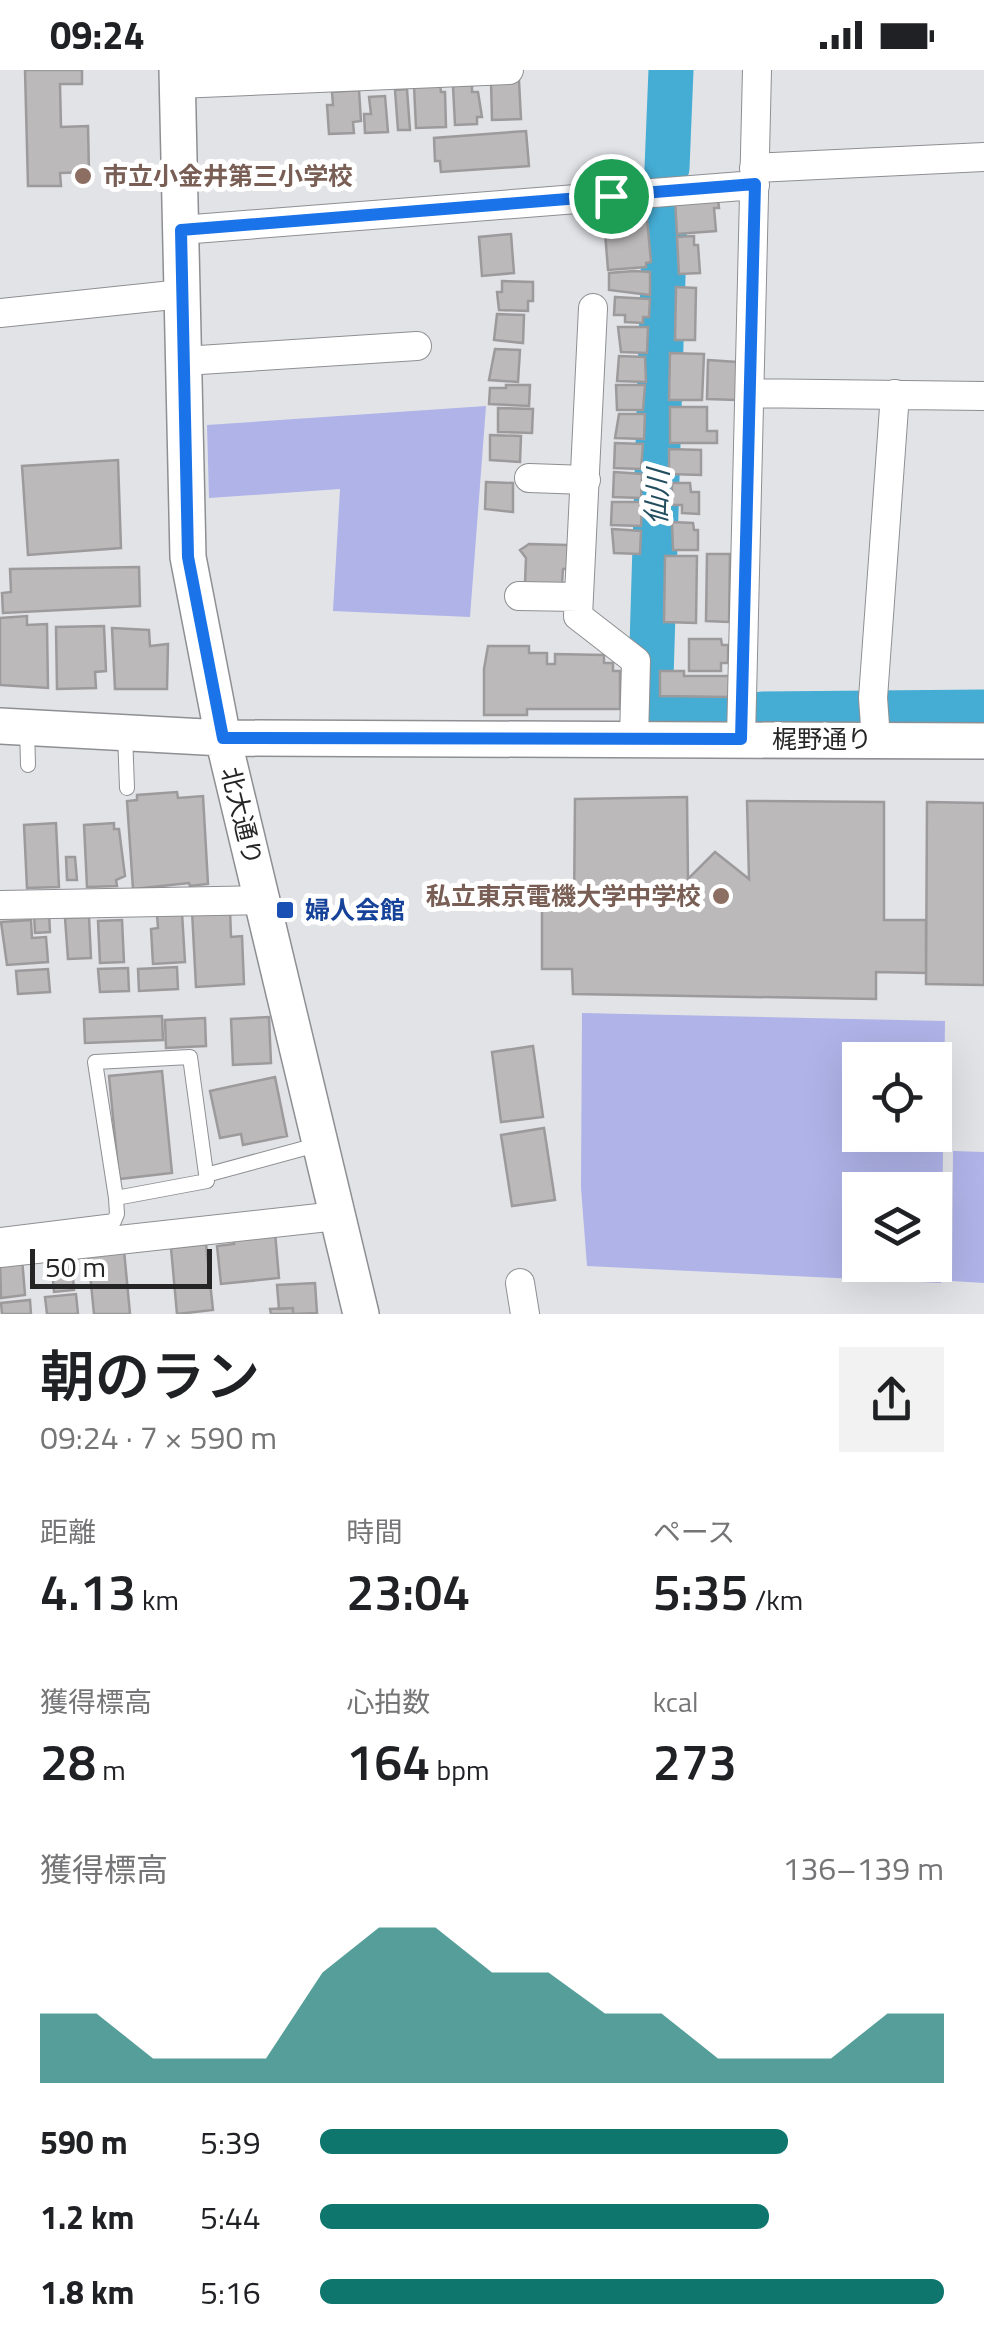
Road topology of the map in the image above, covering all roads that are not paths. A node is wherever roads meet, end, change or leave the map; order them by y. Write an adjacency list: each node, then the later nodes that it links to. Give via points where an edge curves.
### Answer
1 (509, 70): 3 (street)
2 (757, 70): 5 (street)
3 (178, 77): 6 (street, 北大通り)
4 (984, 157): 5 (street)
5 (754, 176): 6 (street); 12 (street)
6 (181, 230): 7 (street, 北大通り)
7 (182, 294): 9 (street); 11 (street, 北大通り)
8 (593, 308): 16 (street)
9 (0, 313)
10 (417, 346): 11 (street)
11 (184, 360): 22 (street, 北大通り, via 188,557)
12 (750, 393): 13 (street); 24 (street)
13 (895, 394): 14 (street); 19 (street)
14 (984, 396)
15 (529, 478): 16 (street)
16 (586, 480): 18 (street)
17 (519, 596): 18 (street)
18 (578, 596): 23 (street, via 578,616 636,661)
19 (875, 719): 24 (street, 梶野通り); 25 (street, 梶野通り)
20 (14, 727): 21 (street, 梶野通り); 26 (lane)
21 (125, 732): 22 (street, 梶野通り); 27 (lane)
22 (223, 738): 23 (street, 梶野通り); 28 (street, 北大通り)
23 (634, 739): 24 (street, 梶野通り)
24 (741, 739)
25 (984, 741)
26 (28, 765)
27 (128, 788)
28 (263, 900): 29 (street); 30 (street, 北大通り)
29 (0, 905)
30 (320, 1144): 31 (lane); 33 (street, 北大通り)
31 (206, 1175): 32 (lane, via 206,1181); 32 (lane, via 190,1057 95,1062)
32 (116, 1198): 34 (lane, via 114,1221)
33 (337, 1216): 35 (street); 37 (street, 北大通り)
34 (0, 1235)
35 (0, 1253)
36 (520, 1283): 38 (street)
37 (361, 1314)
38 (525, 1314)

